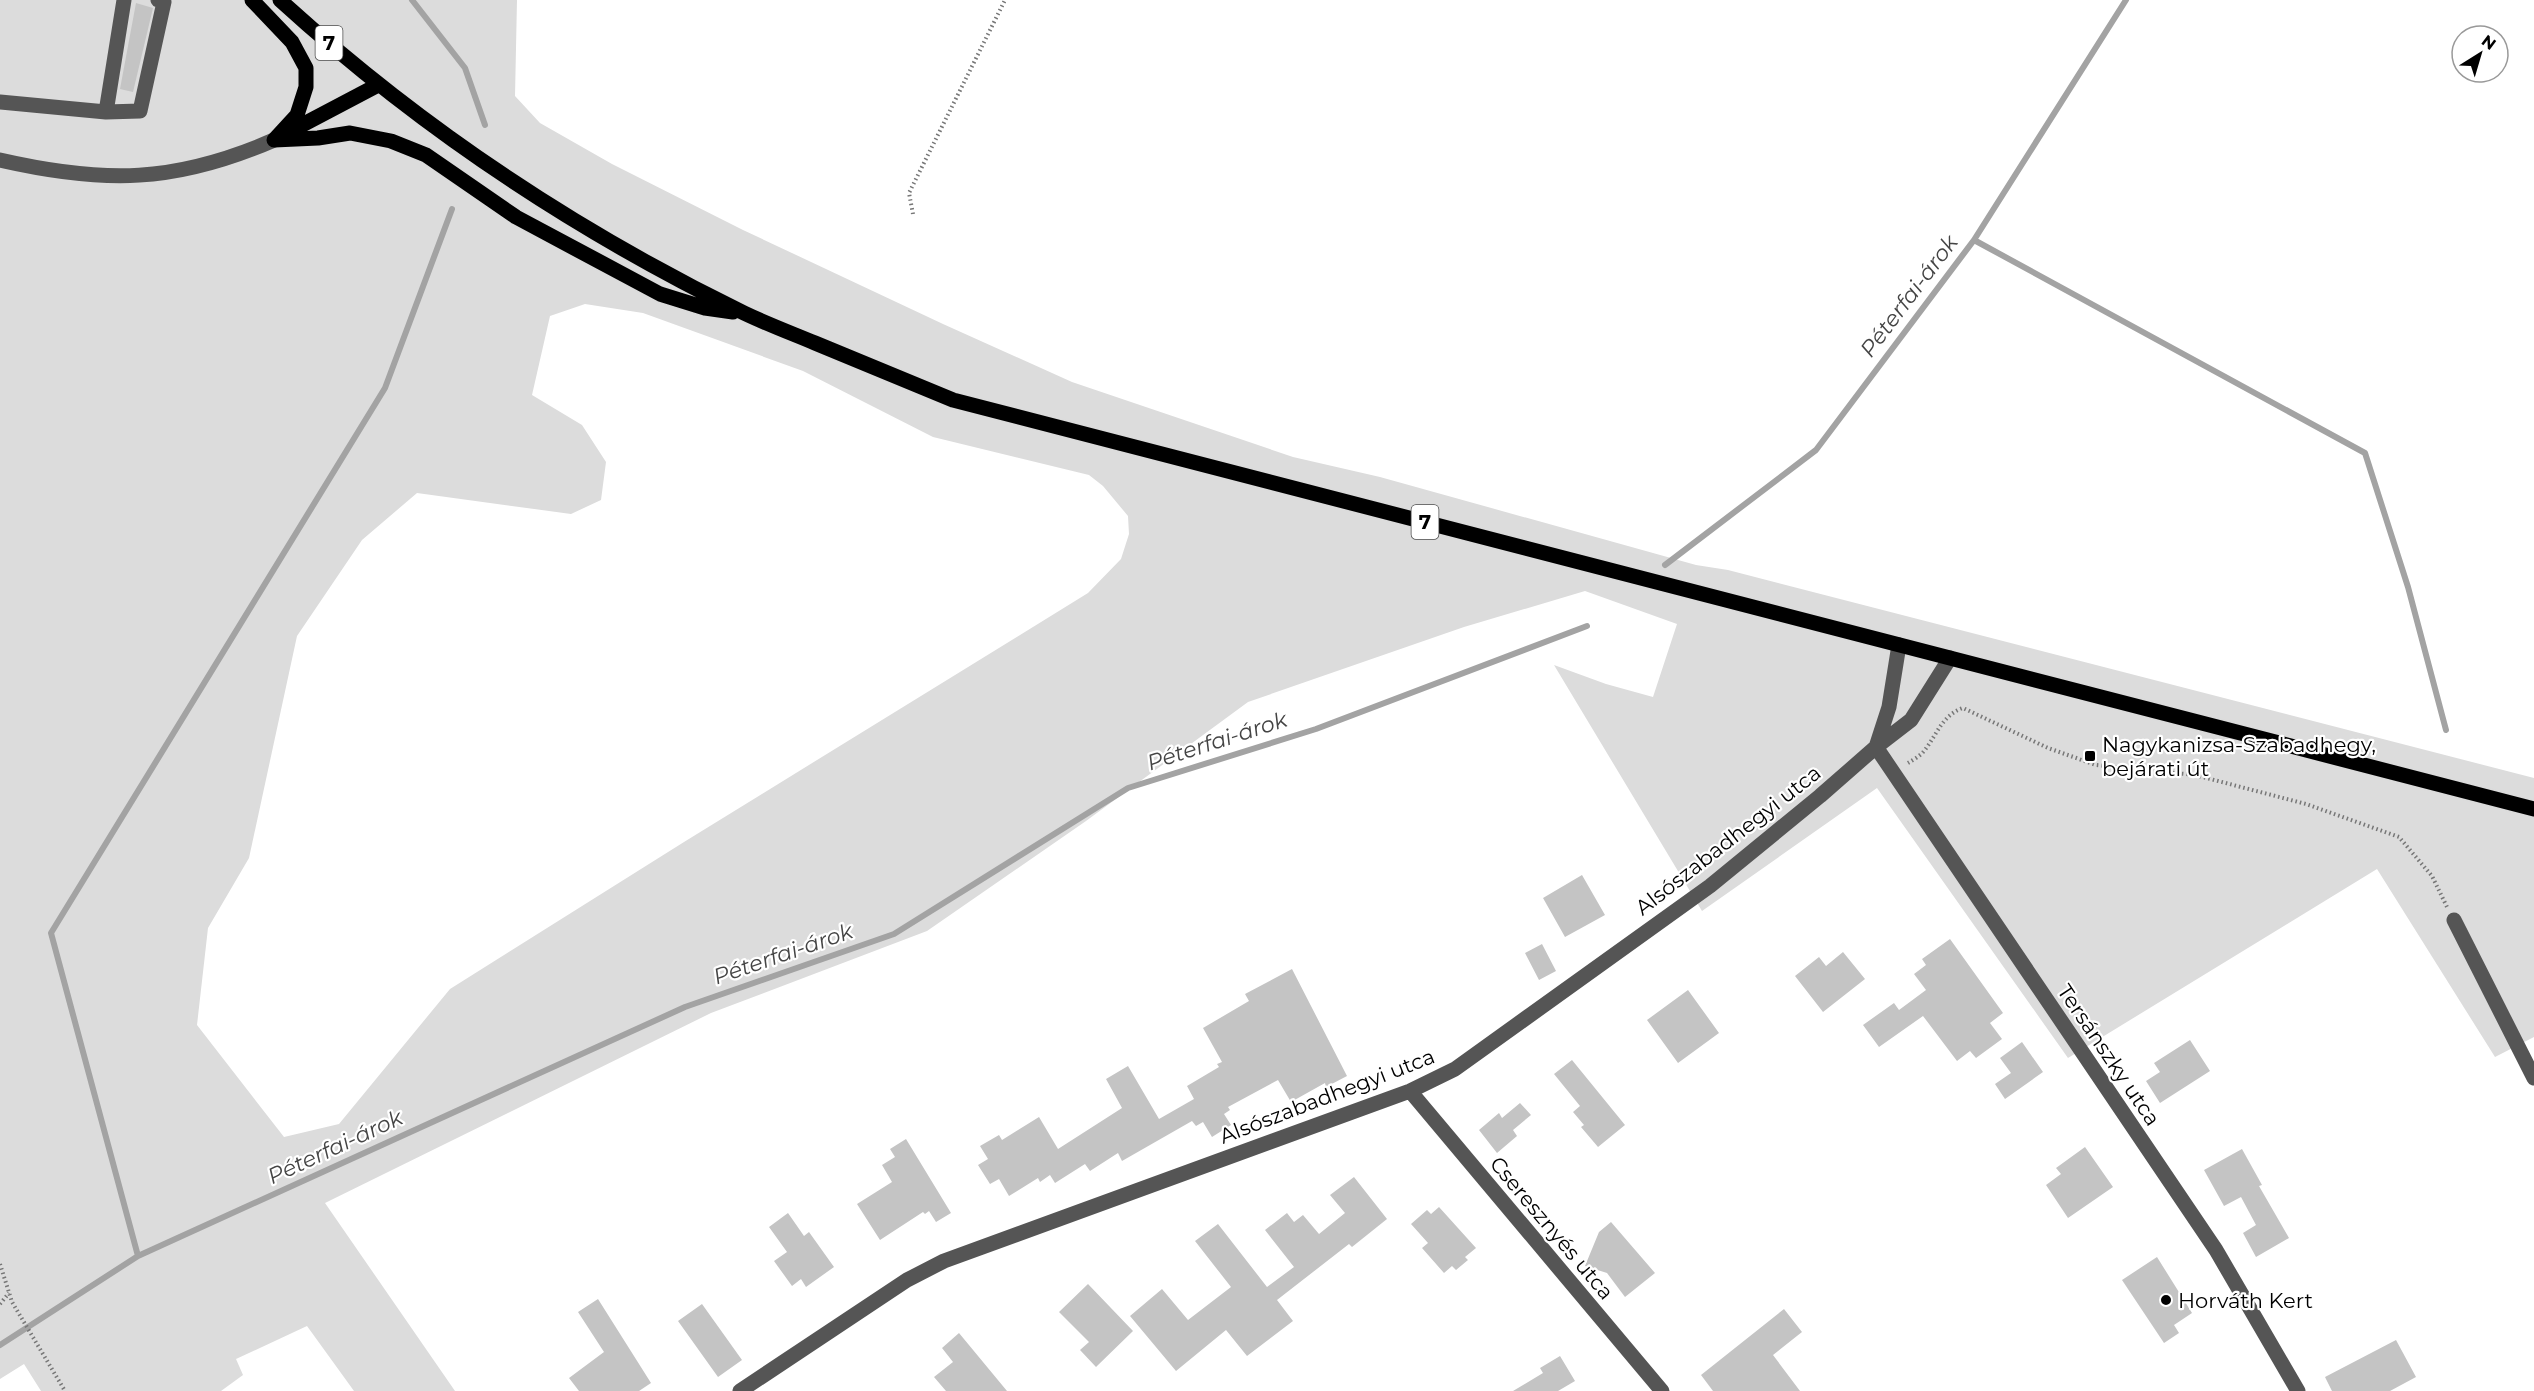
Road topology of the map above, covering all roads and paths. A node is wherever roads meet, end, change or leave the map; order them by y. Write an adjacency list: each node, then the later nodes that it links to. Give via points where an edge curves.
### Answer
1 (124, 0): 8 (street)
2 (158, 0): 8 (street, via 165,2 141,111)
3 (252, 0): 9 (main road, via 292,42 306,68 306,87 297,115)
4 (280, 0): 6 (main road, 7)
5 (1005, 0): 11 (path, via 909,193)
6 (378, 85): 9 (main road); 12 (main road, 7, via 589,230)
7 (0, 102): 8 (street)
8 (106, 112)
9 (274, 140): 10 (street, via 234,158 144,177 89,176); 12 (main road, via 350,133 391,141 426,155 516,218 660,294 705,308)
10 (0, 160)
11 (913, 214)
12 (746, 314): 13 (main road, 7, via 953,400)
13 (1899, 645): 14 (main road, 7); 15 (street, via 1889,707)
14 (1950, 658): 15 (street, Alsószabadhegyi utca, via 1911,720); 17 (main road, 7)
15 (1876, 747): 16 (street, Tersánszky utca); 20 (street, Alsószabadhegyi utca, via 1710,886 1455,1069)
16 (1893, 775): 18 (path, via 1922,753 1945,719 1963,708 2048,748 2096,765 2196,775 2306,804 2399,837 2432,876); 27 (street, Tersánszky utca, via 2216,1250)
17 (2534, 809)
18 (2454, 920): 19 (street)
19 (2534, 1078)
20 (1410, 1091): 25 (street, Alsószabadhegyi utca, via 944,1261 907,1280); 26 (street, Cseresznyés utca)
21 (0, 1264): 22 (path)
22 (9, 1293): 23 (path); 24 (path)
23 (0, 1304)
24 (65, 1391)
25 (740, 1391)
26 (1662, 1391)
27 (2298, 1391)

